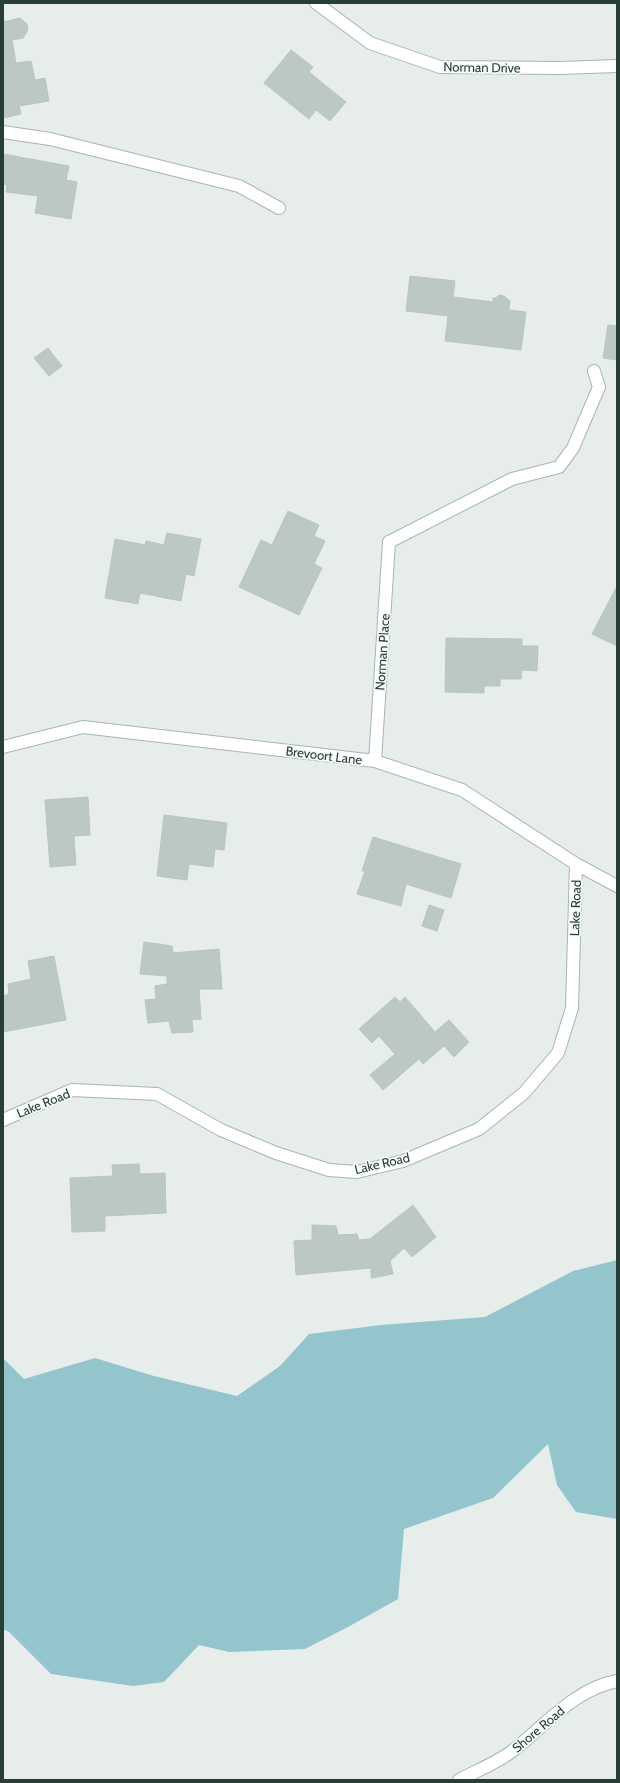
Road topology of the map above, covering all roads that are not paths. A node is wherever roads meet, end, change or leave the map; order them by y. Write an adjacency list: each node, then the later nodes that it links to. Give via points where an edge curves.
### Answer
1 (316, 3): 2 (street, Norman Drive, via 370,43 440,67)
2 (617, 66)
3 (3, 132): 4 (street, via 50,138 239,186)
4 (279, 208)
5 (594, 371): 7 (street, Norman Place, via 599,387 574,448 559,467 512,479 389,542)
6 (3, 747): 7 (street, Brevoort Lane, via 83,727)
7 (375, 761): 8 (street, Brevoort Lane, via 462,790)
8 (576, 864): 9 (street, Brevoort Lane); 10 (street, Lake Road, via 572,1008 558,1053 524,1093 479,1129 403,1161 357,1172 329,1170 276,1153 220,1130 157,1094 72,1090)
9 (617, 886)
10 (3, 1120)
11 (617, 1680): 12 (street, Shore Road, via 603,1683 565,1706 510,1753)
12 (459, 1780)

